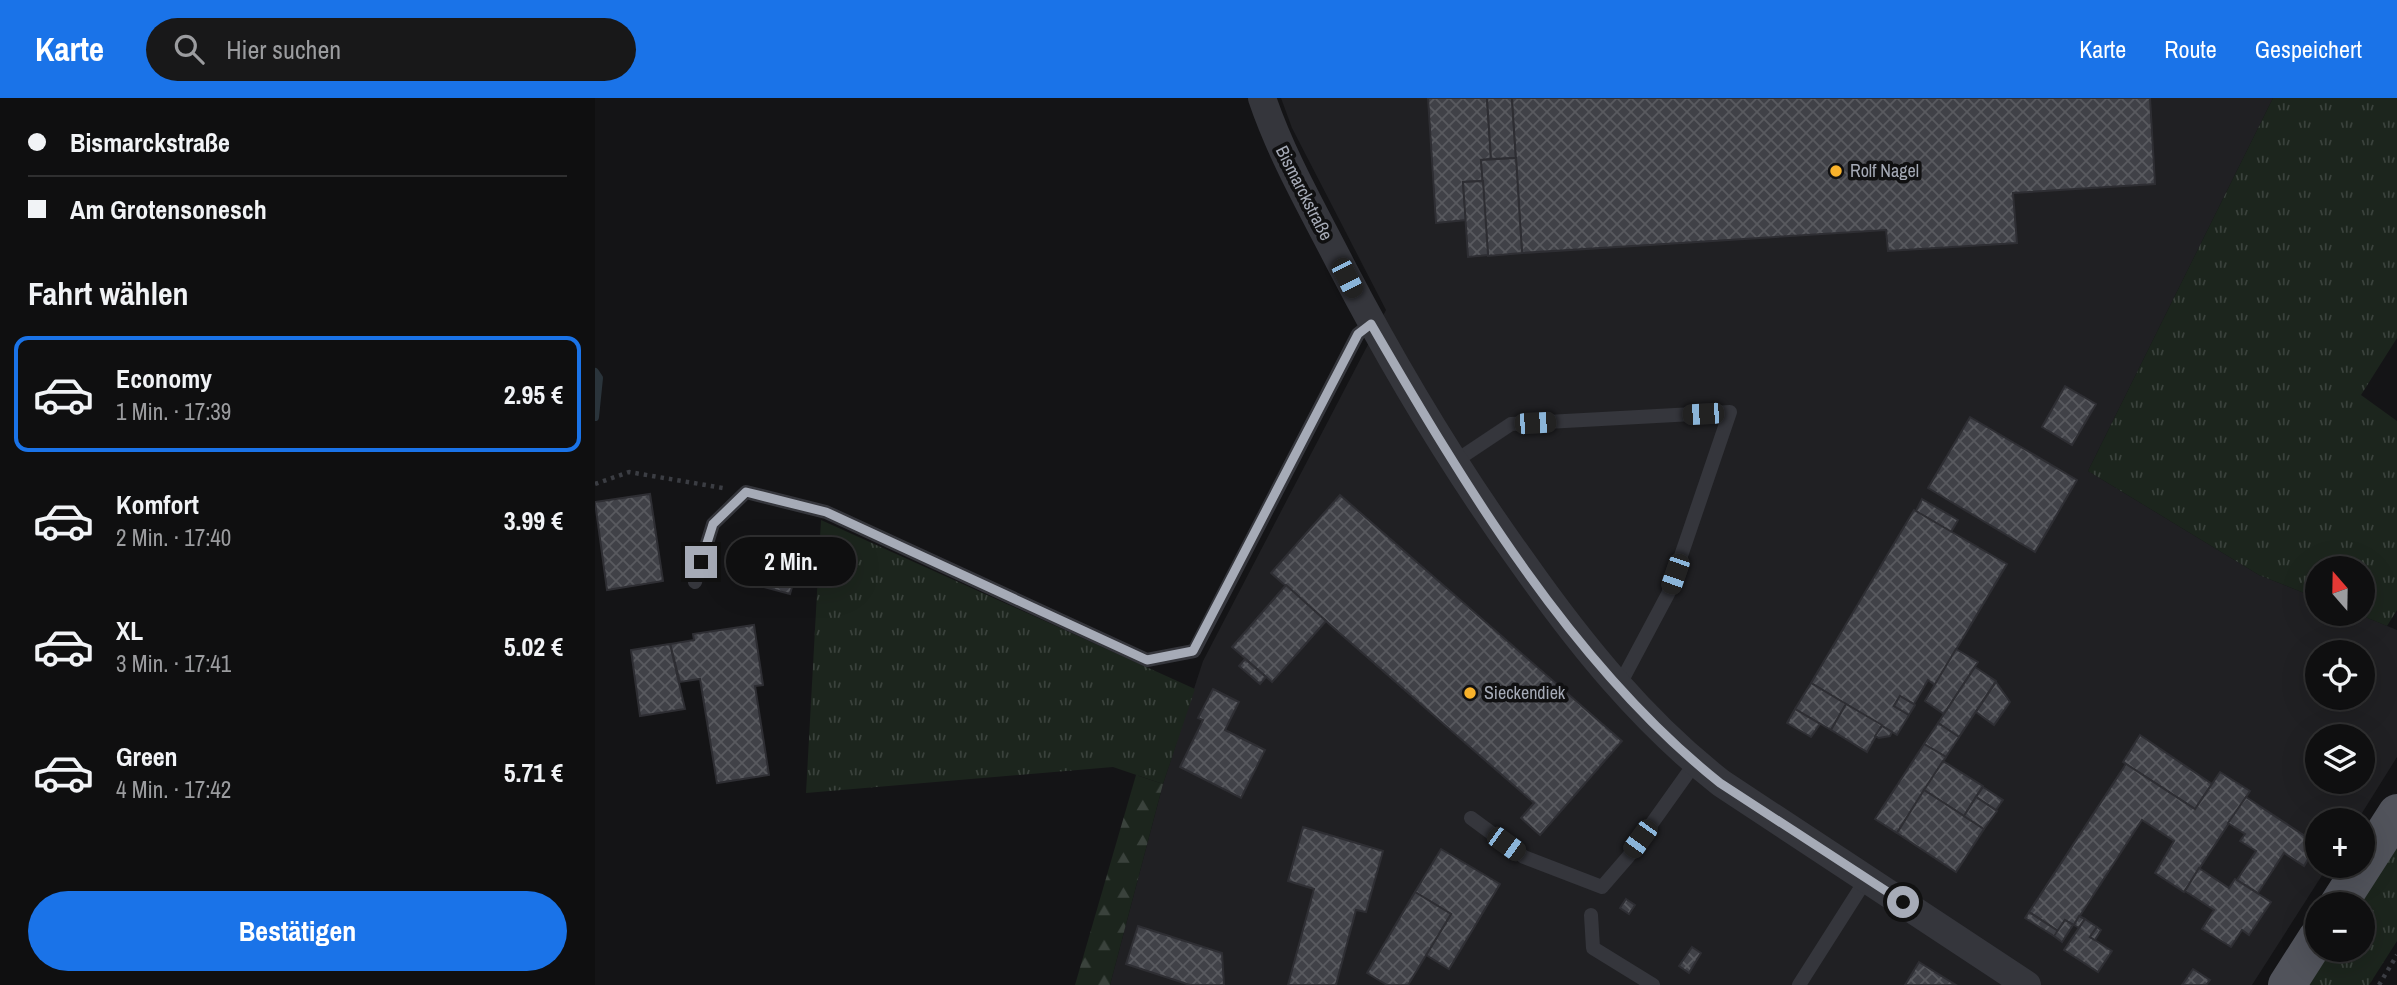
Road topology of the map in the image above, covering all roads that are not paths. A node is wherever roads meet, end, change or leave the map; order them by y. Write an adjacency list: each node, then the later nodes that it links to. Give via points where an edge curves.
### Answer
1 (1262, 98): 2 (street, Bismarckstraße, via 1276,140)
2 (1371, 324): 3 (street, Bismarckstraße); 4 (lane, via 1358,334 1193,651 1147,660 826,512 746,492 713,524)
3 (1454, 462): 5 (street, Bismarckstraße, via 1553,606); 5 (lane, via 1511,424 1730,412 1668,594)
4 (695, 582)
5 (1619, 686): 6 (street, Bismarckstraße)
6 (1695, 763): 8 (lane, via 1602,887 1524,857); 9 (street, Bismarckstraße)
7 (2397, 813): 10 (main road)
8 (1471, 818)
9 (1867, 878): 14 (lane); 15 (street, Bismarckstraße)
10 (2346, 892)
11 (1591, 915): 13 (lane, via 1593,948)
12 (2305, 957): 16 (main road)
13 (1653, 985)
14 (1799, 985)
15 (2027, 985)
16 (2287, 985)

